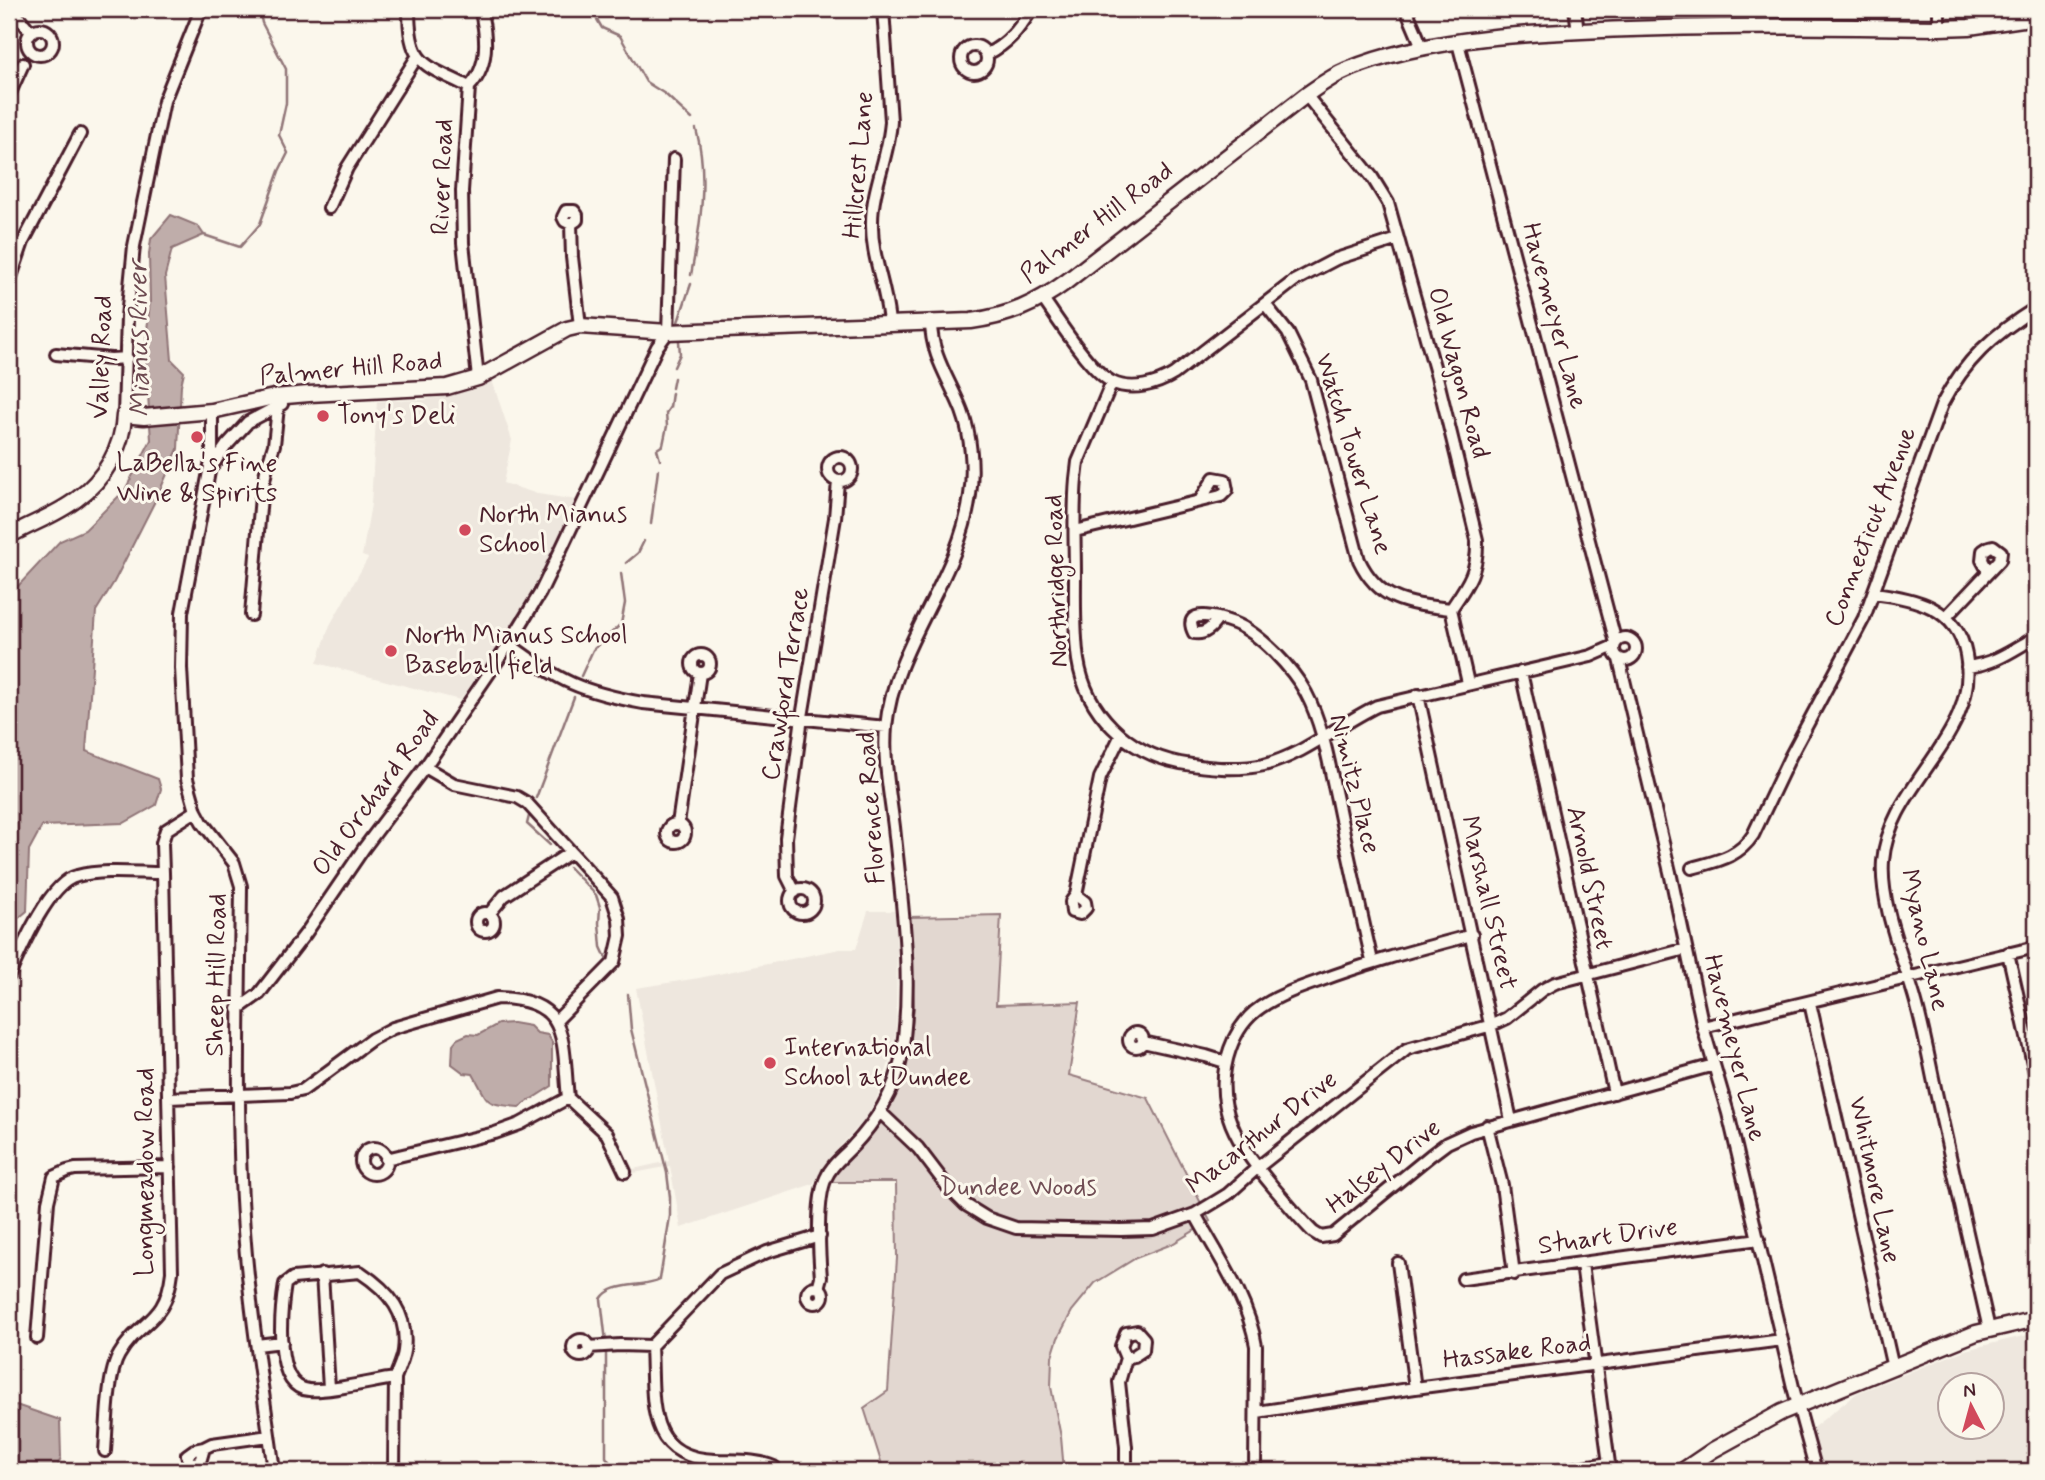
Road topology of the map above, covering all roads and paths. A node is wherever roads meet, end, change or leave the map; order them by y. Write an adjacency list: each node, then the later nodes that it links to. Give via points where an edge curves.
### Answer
1 (12, 9): 13 (street)
2 (201, 9): 36 (street, Valley Road, via 167,92 155,140 132,259)
3 (409, 9): 17 (street, via 409,34)
4 (480, 9): 19 (street, via 485,28 482,69)
5 (883, 9): 32 (street, Hillcrest Lane, via 891,129 872,220 874,260 886,293)
6 (1032, 9): 16 (street, via 1013,37)
7 (1406, 9): 15 (street)
8 (1575, 9): 12 (street)
9 (1939, 9): 11 (street)
10 (2036, 17): 11 (main road, Palmer Hill Road)
11 (1939, 28): 12 (main road, Palmer Hill Road, via 1746,25)
12 (1578, 31): 14 (main road, Palmer Hill Road)
13 (31, 32)
14 (1458, 43): 15 (main road, Palmer Hill Road); 50 (street, Havemeyer Lane)
15 (1423, 49): 21 (main road, Palmer Hill Road, via 1346,71)
16 (986, 54)
17 (417, 57): 19 (street, River Road); 24 (street, via 347,168)
18 (23, 64): 20 (street)
19 (469, 88): 37 (street, River Road, via 463,243)
20 (9, 95)
21 (1306, 95): 26 (street, Old Wagon Road, via 1380,189); 28 (main road, Palmer Hill Road)
22 (80, 134): 27 (street, via 23,242)
23 (674, 159): 34 (street)
24 (329, 208)
25 (571, 224): 33 (street)
26 (1398, 239): 29 (street, via 1312,270); 51 (street, Old Wagon Road, via 1477,540 1472,576)
27 (9, 283)
28 (1043, 299): 31 (main road, Palmer Hill Road, via 994,317); 38 (street, via 1084,355)
29 (1265, 304): 38 (street, via 1162,381 1137,386); 51 (street, Watch Tower Lane, via 1288,333 1311,380 1366,574 1387,595)
30 (2036, 308): 49 (street, Connecticut Avenue, via 1992,339 1954,382)
31 (931, 322): 32 (main road, Palmer Hill Road); 68 (street, Florence Road, via 936,356 962,410 971,492 960,538 899,671)
32 (889, 324): 34 (main road, Palmer Hill Road)
33 (580, 326): 34 (main road, Palmer Hill Road); 37 (main road, Palmer Hill Road)
34 (668, 332): 57 (street, Old Orchard Road, via 545,582)
35 (56, 354): 36 (street)
36 (127, 358): 42 (street, Valley Road)
37 (478, 378): 39 (main road, Palmer Hill Road, via 430,389)
38 (1112, 382): 46 (street, Northridge Road, via 1078,462)
39 (296, 395): 40 (street); 41 (main road, Palmer Hill Road)
40 (278, 407): 43 (street, via 248,422); 52 (street, via 261,496)
41 (212, 411): 42 (main road, Palmer Hill Road); 43 (street, Sheep Hill Road)
42 (124, 415): 47 (main road, Valley Road, via 116,449 93,485 77,499)
43 (208, 471): 72 (street, Sheep Hill Road, via 181,628 187,779)
44 (838, 481): 67 (street, Crawford Terrace)
45 (1201, 499): 46 (street)
46 (1075, 531): 69 (street, Northridge Road, via 1078,660 1097,708)
47 (9, 536)
48 (1988, 571): 53 (street)
49 (1873, 593): 53 (street, via 1925,603); 75 (street, Connecticut Avenue, via 1745,847 1735,855)
50 (1604, 601): 56 (street, Havemeyer Lane); 58 (street, Havemeyer Lane)
51 (1451, 608): 63 (street)
52 (251, 615)
53 (1946, 617): 60 (street, Myano Lane, via 1962,642)
54 (1218, 618): 70 (street, Nimitz Place, via 1246,629 1288,668 1307,695)
55 (2036, 637): 60 (street, via 1998,660)
56 (1629, 639): 58 (street, via 1623,638); 59 (street, via 1636,646)
57 (509, 645): 66 (street, via 567,683 592,692 643,703); 71 (street, Old Orchard Road)
58 (1617, 651): 59 (street, via 1627,660); 61 (street, Northridge Road); 65 (street, Havemeyer Lane)
59 (1633, 657): 65 (street, Havemeyer Lane)
60 (1967, 667): 87 (street, Myano Lane, via 1959,717 1900,808 1886,840 1884,885)
61 (1521, 672): 63 (street, Northridge Road); 86 (street, Arnold Street)
62 (700, 673): 66 (street)
63 (1468, 683): 64 (street, Northridge Road)
64 (1418, 695): 70 (street, Northridge Road, via 1377,706); 80 (street, Marshall Street)
65 (1628, 700): 82 (street, Havemeyer Lane)
66 (696, 707): 67 (street); 73 (street)
67 (802, 717): 68 (street); 77 (street, Crawford Terrace, via 786,838 787,876)
68 (886, 727): 101 (street, Florence Road, via 907,970 901,1062)
69 (1120, 737): 70 (street, Northridge Road, via 1168,760 1221,769 1265,764); 78 (street, via 1100,778)
70 (1323, 737): 84 (street, Nimitz Place)
71 (425, 767): 74 (street, via 454,784 517,797); 89 (street, Old Orchard Road, via 259,994)
72 (196, 811): 76 (street, Longmeadow Road, via 166,830); 89 (street, Sheep Hill Road, via 240,877)
73 (678, 824)
74 (571, 852): 79 (street, via 504,896); 90 (street, via 612,897 620,936 614,962)
75 (1692, 868)
76 (163, 873): 85 (street, via 68,879 41,914); 99 (street, Longmeadow Road)
77 (795, 892)
78 (1076, 895)
79 (489, 914)
80 (1472, 935): 84 (street, Halsey Drive); 91 (street, Marshall Street)
81 (2036, 947): 83 (street)
82 (1686, 949): 86 (street, Macarthur Drive); 92 (street, Havemeyer Lane)
83 (2008, 953): 87 (street); 96 (street)
84 (1372, 961): 94 (street, Halsey Drive, via 1278,996 1258,1009 1243,1023)
85 (9, 976)
86 (1587, 976): 91 (street, Macarthur Drive, via 1555,983); 97 (street, Arnold Street)
87 (1908, 978): 88 (street); 118 (street, Myano Lane)
88 (1810, 1003): 92 (street); 127 (street, Whitmore Lane)
89 (238, 1009): 98 (street, Sheep Hill Road)
90 (556, 1021): 98 (street, via 539,1007 497,999 393,1028 303,1090); 100 (street)
91 (1492, 1025): 102 (street, Marshall Street); 106 (street, Macarthur Drive, via 1407,1049)
92 (1703, 1027): 95 (street, Havemeyer Lane)
93 (1143, 1042): 94 (street)
94 (1225, 1062): 106 (street, Halsey Drive, via 1230,1127)
95 (1714, 1065): 97 (street, Halsey Drive); 110 (street, Havemeyer Lane)
96 (2036, 1077)
97 (1614, 1093): 102 (street, Halsey Drive)
98 (238, 1094): 99 (street); 124 (street, Sheep Hill Road, via 245,1245)
99 (169, 1098): 105 (street, Longmeadow Road)
100 (568, 1098): 104 (street, via 495,1133); 107 (street, via 607,1134)
101 (880, 1112): 108 (street, Macarthur Drive, via 918,1147 966,1205 1016,1228 1153,1229); 109 (street, Florence Road, via 826,1176)
102 (1511, 1120): 103 (street, Halsey Drive)
103 (1487, 1126): 106 (street, Halsey Drive, via 1447,1143 1325,1237 1306,1226); 114 (street, via 1502,1185)
104 (386, 1159)
105 (170, 1167): 119 (street, via 75,1170 54,1177); 135 (street, Longmeadow Road, via 170,1287 161,1310 116,1361)
106 (1257, 1168): 108 (street, Macarthur Drive, via 1228,1194)
107 (625, 1172)
108 (1195, 1214): 132 (street, via 1253,1326)
109 (820, 1236): 116 (street, Florence Road); 121 (street, via 767,1252 720,1274)
110 (1759, 1239): 112 (street, Stuart Drive); 120 (street, Havemeyer Lane)
111 (1398, 1263): 130 (street)
112 (1583, 1264): 114 (street, Stuart Drive); 126 (street)
113 (322, 1274): 122 (street, via 285,1284); 128 (street, via 360,1272 390,1294 402,1326 404,1351); 129 (street)
114 (1514, 1274): 115 (street, Stuart Drive)
115 (1463, 1279)
116 (818, 1288)
117 (2036, 1319): 118 (main road)
118 (1989, 1329): 127 (main road)
119 (37, 1338)
120 (1782, 1340): 126 (street, Hassake Road); 131 (street, Havemeyer Lane)
121 (651, 1346): 123 (street); 136 (street, via 655,1419 672,1447 687,1457 762,1462)
122 (282, 1347): 124 (street); 129 (street, via 294,1384 307,1391)
123 (588, 1347)
124 (258, 1350): 133 (street, Sheep Hill Road)
125 (1126, 1358): 140 (street, via 1119,1382)
126 (1596, 1365): 130 (street, Hassake Road); 137 (street)
127 (1893, 1368): 131 (main road)
128 (395, 1378): 129 (street); 139 (street)
129 (329, 1388)
130 (1415, 1388): 132 (street, Hassake Road)
131 (1798, 1406): 143 (main road); 144 (street, Havemeyer Lane)
132 (1257, 1412): 141 (street)
133 (270, 1436): 134 (street); 138 (street, Sheep Hill Road)
134 (204, 1448)
135 (105, 1451)
136 (774, 1469)
137 (1610, 1469): 142 (street)
138 (274, 1471)
139 (394, 1471)
140 (1126, 1471)
141 (1255, 1471)
142 (1557, 1471)
143 (1682, 1471)
144 (1816, 1471)

